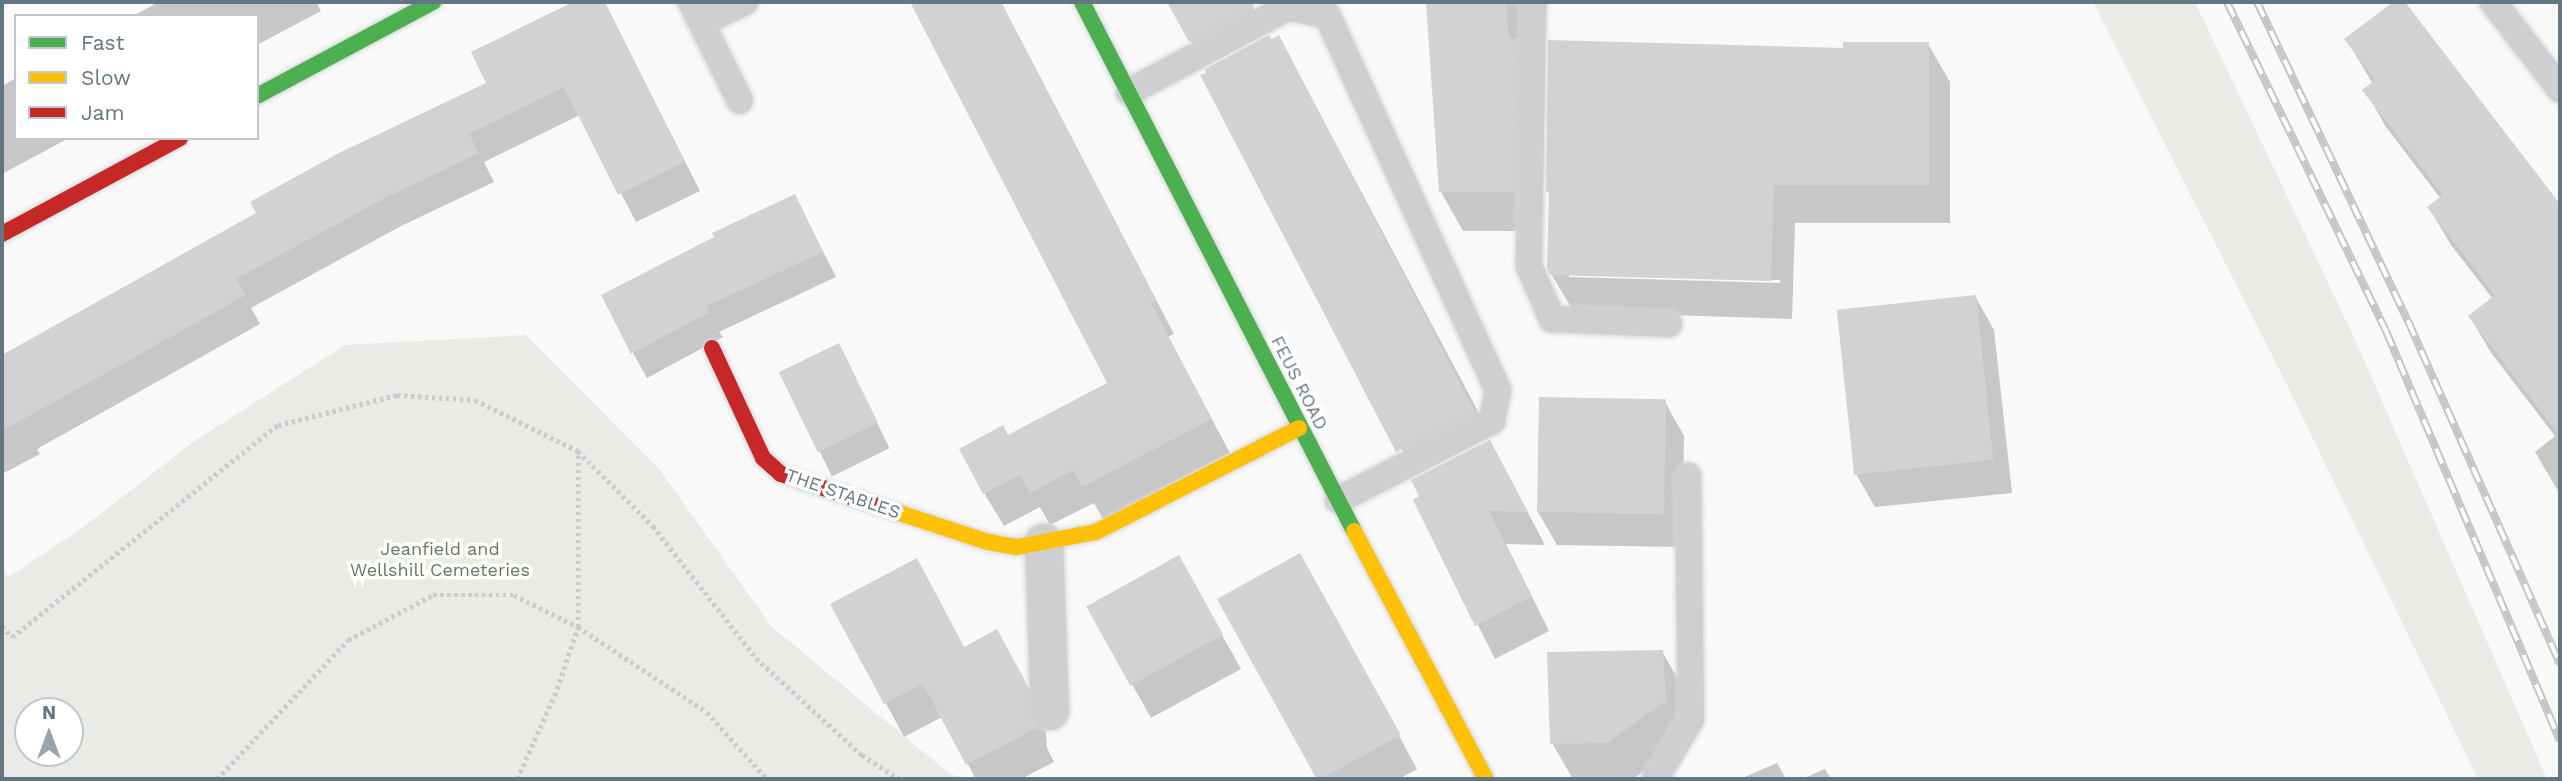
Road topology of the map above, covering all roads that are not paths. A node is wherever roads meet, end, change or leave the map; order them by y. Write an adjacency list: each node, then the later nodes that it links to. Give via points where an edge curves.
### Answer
1 (433, 2): 9 (street)
2 (745, 2): 6 (lane)
3 (1082, 2): 8 (street, FEUS ROAD)
4 (1533, 2): 13 (lane, via 1528,266 1552,319)
5 (2493, 2): 7 (lane)
6 (697, 12): 10 (lane)
7 (2560, 89)
8 (1129, 92): 15 (street, FEUS ROAD); 17 (lane, via 1288,7 1327,15 1499,390 1492,421)
9 (259, 95)
10 (740, 101)
11 (176, 140): 12 (street)
12 (2, 234)
13 (1669, 324)
14 (712, 348): 18 (street, THE STABLES, via 764,458 782,474 988,542 1017,547)
15 (1299, 428): 17 (street, FEUS ROAD); 18 (street, THE STABLES, via 1096,532)
16 (1688, 476): 21 (lane, via 1691,719)
17 (1338, 500): 20 (street, FEUS ROAD)
18 (1044, 543): 19 (street)
19 (1050, 711)
20 (1486, 779)
21 (1655, 779)

